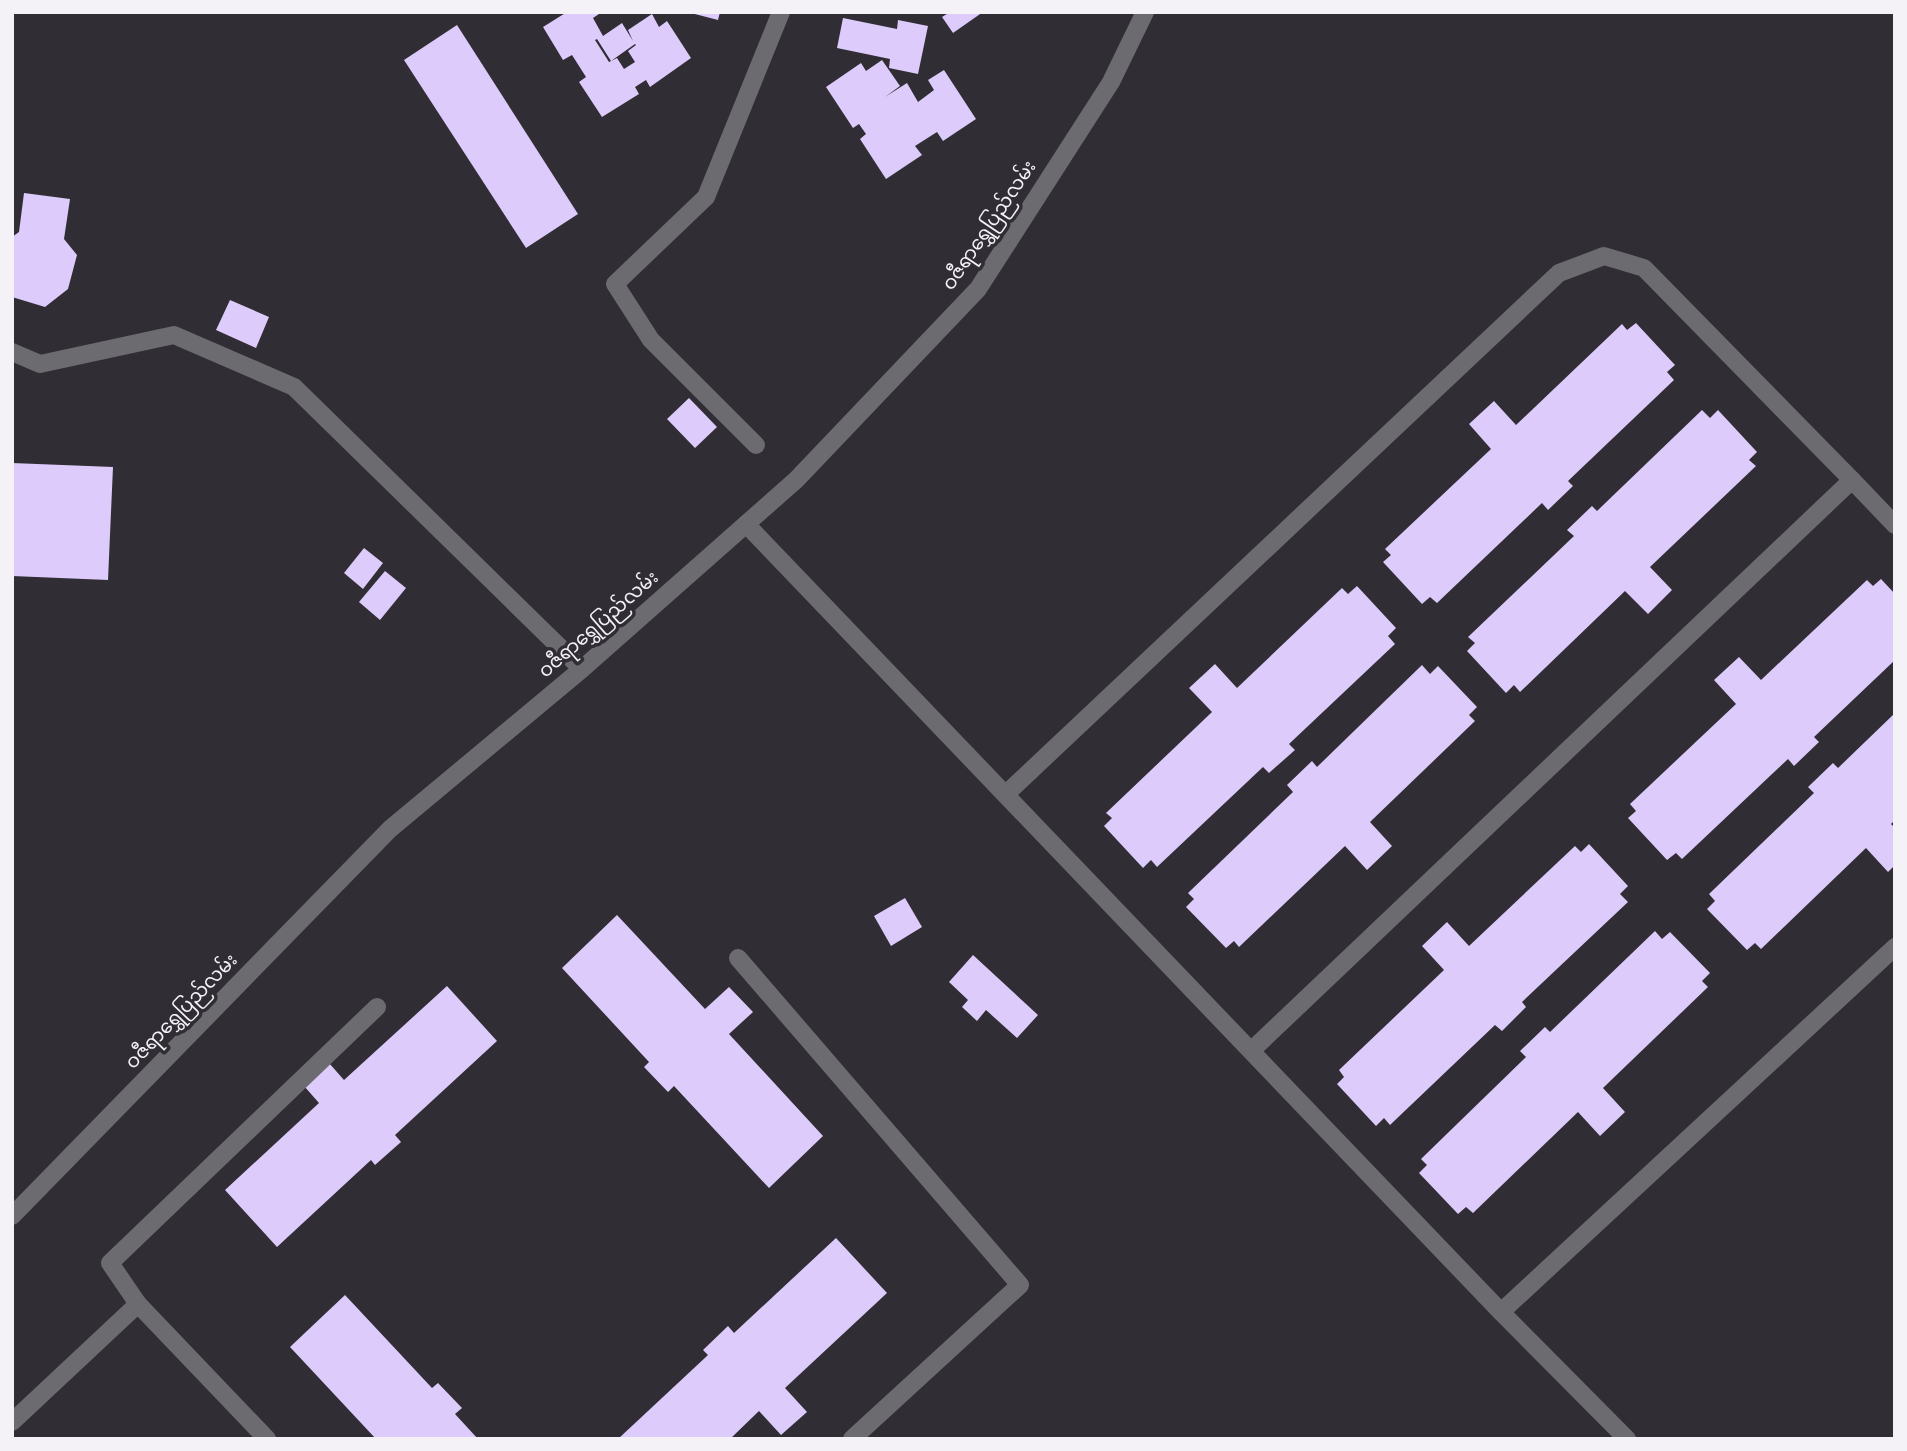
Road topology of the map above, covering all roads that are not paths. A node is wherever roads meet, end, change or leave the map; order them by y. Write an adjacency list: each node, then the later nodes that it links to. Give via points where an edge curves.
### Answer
1 (781, 12): 4 (street, via 706,197 615,284 651,340)
2 (1146, 12): 6 (street, ဝဇီရာရွှေပြည်လမ်း, via 1111,82 978,289 796,480)
3 (12, 352): 8 (street, via 40,364 174,335 294,387)
4 (757, 445)
5 (1852, 480): 7 (street); 9 (street, via 1644,268 1604,256 1581,264 1559,273); 13 (street)
6 (746, 524): 8 (street, ဝဇီရာရွှေပြည်လမ်း); 9 (street)
7 (1895, 525)
8 (582, 669): 14 (street, ဝဇီရာရွှေပြည်လမ်း, via 390,829)
9 (1006, 794): 13 (street)
10 (1895, 947): 16 (street)
11 (738, 958): 19 (street, via 1020,1285)
12 (377, 1007): 15 (street, via 110,1263)
13 (1252, 1050): 16 (street)
14 (12, 1216)
15 (138, 1304): 17 (street); 18 (street)
16 (1501, 1312): 20 (street)
17 (12, 1422)
18 (267, 1439)
19 (852, 1439)
20 (1627, 1439)

